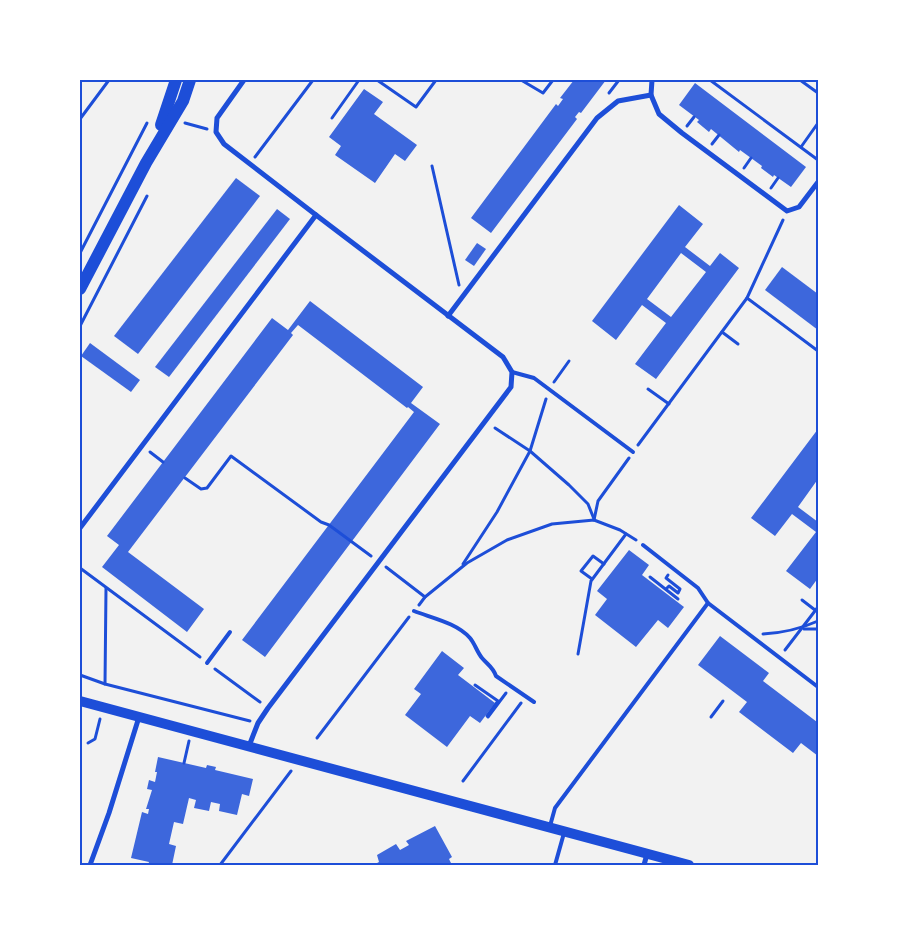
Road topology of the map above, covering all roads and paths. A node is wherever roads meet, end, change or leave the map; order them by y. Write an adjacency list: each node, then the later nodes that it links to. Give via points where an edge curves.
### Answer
1 (109, 80): 18 (path)
2 (176, 80): 22 (main road)
3 (190, 80): 22 (main road, via 183,102)
4 (244, 80): 23 (street, via 217,118 216,132 224,144)
5 (314, 80): 23 (path)
6 (359, 80): 17 (path)
7 (377, 80): 8 (path, via 416,108)
8 (436, 80)
9 (521, 80): 10 (path, via 544,93)
10 (553, 80)
11 (652, 80): 15 (street)
12 (710, 80): 20 (path)
13 (800, 80): 14 (path)
14 (818, 93)
15 (651, 95): 26 (street, via 659,114); 30 (street, via 618,101 596,118)
16 (151, 116): 28 (path)
17 (332, 118)
18 (80, 119)
19 (818, 123): 20 (path)
20 (800, 147): 21 (path)
21 (818, 160)
22 (146, 163): 29 (main road)
23 (250, 164): 27 (street)
24 (432, 166): 30 (path)
25 (818, 182): 26 (street, via 799,207)
26 (787, 211): 31 (path)
27 (316, 215): 32 (street); 42 (street)
28 (80, 253)
29 (80, 289)
30 (462, 298): 32 (street)
31 (747, 298): 33 (path); 35 (path)
32 (448, 316): 37 (street, via 503,358)
33 (722, 332): 34 (path); 40 (path)
34 (738, 344)
35 (818, 351)
36 (568, 361): 38 (path)
37 (512, 372): 38 (lane, via 534,378); 83 (street, via 511,387)
38 (548, 389): 43 (path); 44 (lane)
39 (648, 389): 40 (path)
40 (669, 404): 44 (path)
41 (495, 428): 43 (path)
42 (142, 446): 45 (path); 48 (street)
43 (530, 451): 47 (path, via 588,504); 54 (path, via 497,512)
44 (633, 452): 47 (path, via 598,500)
45 (163, 462)
46 (185, 478): 50 (path, via 201,489 207,488 231,456)
47 (594, 520): 49 (path); 54 (path, via 552,524 507,540)
48 (80, 528)
49 (626, 534): 51 (path); 52 (path)
50 (352, 542)
51 (643, 544): 62 (lane, via 698,588)
52 (604, 564): 56 (path); 56 (path, via 593,556 581,571)
53 (80, 568): 58 (path)
54 (459, 569): 65 (path, via 425,597)
55 (650, 577): 59 (path)
56 (592, 579): 71 (path)
57 (682, 586): 59 (path, via 668,575 666,578 680,589 678,593 669,586)
58 (106, 587): 73 (path); 75 (path)
59 (666, 590): 60 (path)
60 (678, 598)
61 (802, 600): 64 (path)
62 (708, 603): 70 (lane); 95 (lane, via 555,808)
63 (818, 606): 64 (path)
64 (815, 610): 67 (path)
65 (414, 611): 78 (lane, via 464,632 496,676); 89 (path)
66 (818, 621): 67 (path)
67 (801, 628): 68 (path); 70 (path, via 779,634); 72 (path)
68 (818, 629)
69 (230, 632): 73 (lane)
70 (750, 634): 72 (lane)
71 (578, 654)
72 (780, 658): 77 (lane)
73 (207, 663): 83 (path)
74 (80, 675): 75 (path)
75 (105, 684): 87 (path)
76 (475, 685): 81 (path, via 498,701 488,717)
77 (818, 687)
78 (526, 697): 82 (lane); 94 (path)
79 (80, 701): 85 (main road)
80 (724, 701): 86 (path)
81 (499, 702)
82 (534, 702)
83 (268, 708): 87 (street)
84 (92, 717): 90 (path, via 100,719 95,739)
85 (139, 717): 88 (main road); 98 (street)
86 (711, 717)
87 (258, 723): 91 (street)
88 (191, 731): 91 (main road); 92 (path)
89 (316, 738)
90 (88, 743)
91 (249, 746): 95 (main road)
92 (184, 763)
93 (293, 768): 99 (path)
94 (463, 781)
95 (550, 827): 96 (main road)
96 (565, 831): 97 (main road); 100 (lane)
97 (647, 853): 101 (street); 102 (main road)
98 (91, 865)
99 (220, 865)
100 (555, 865)
101 (644, 865)
102 (689, 865)

